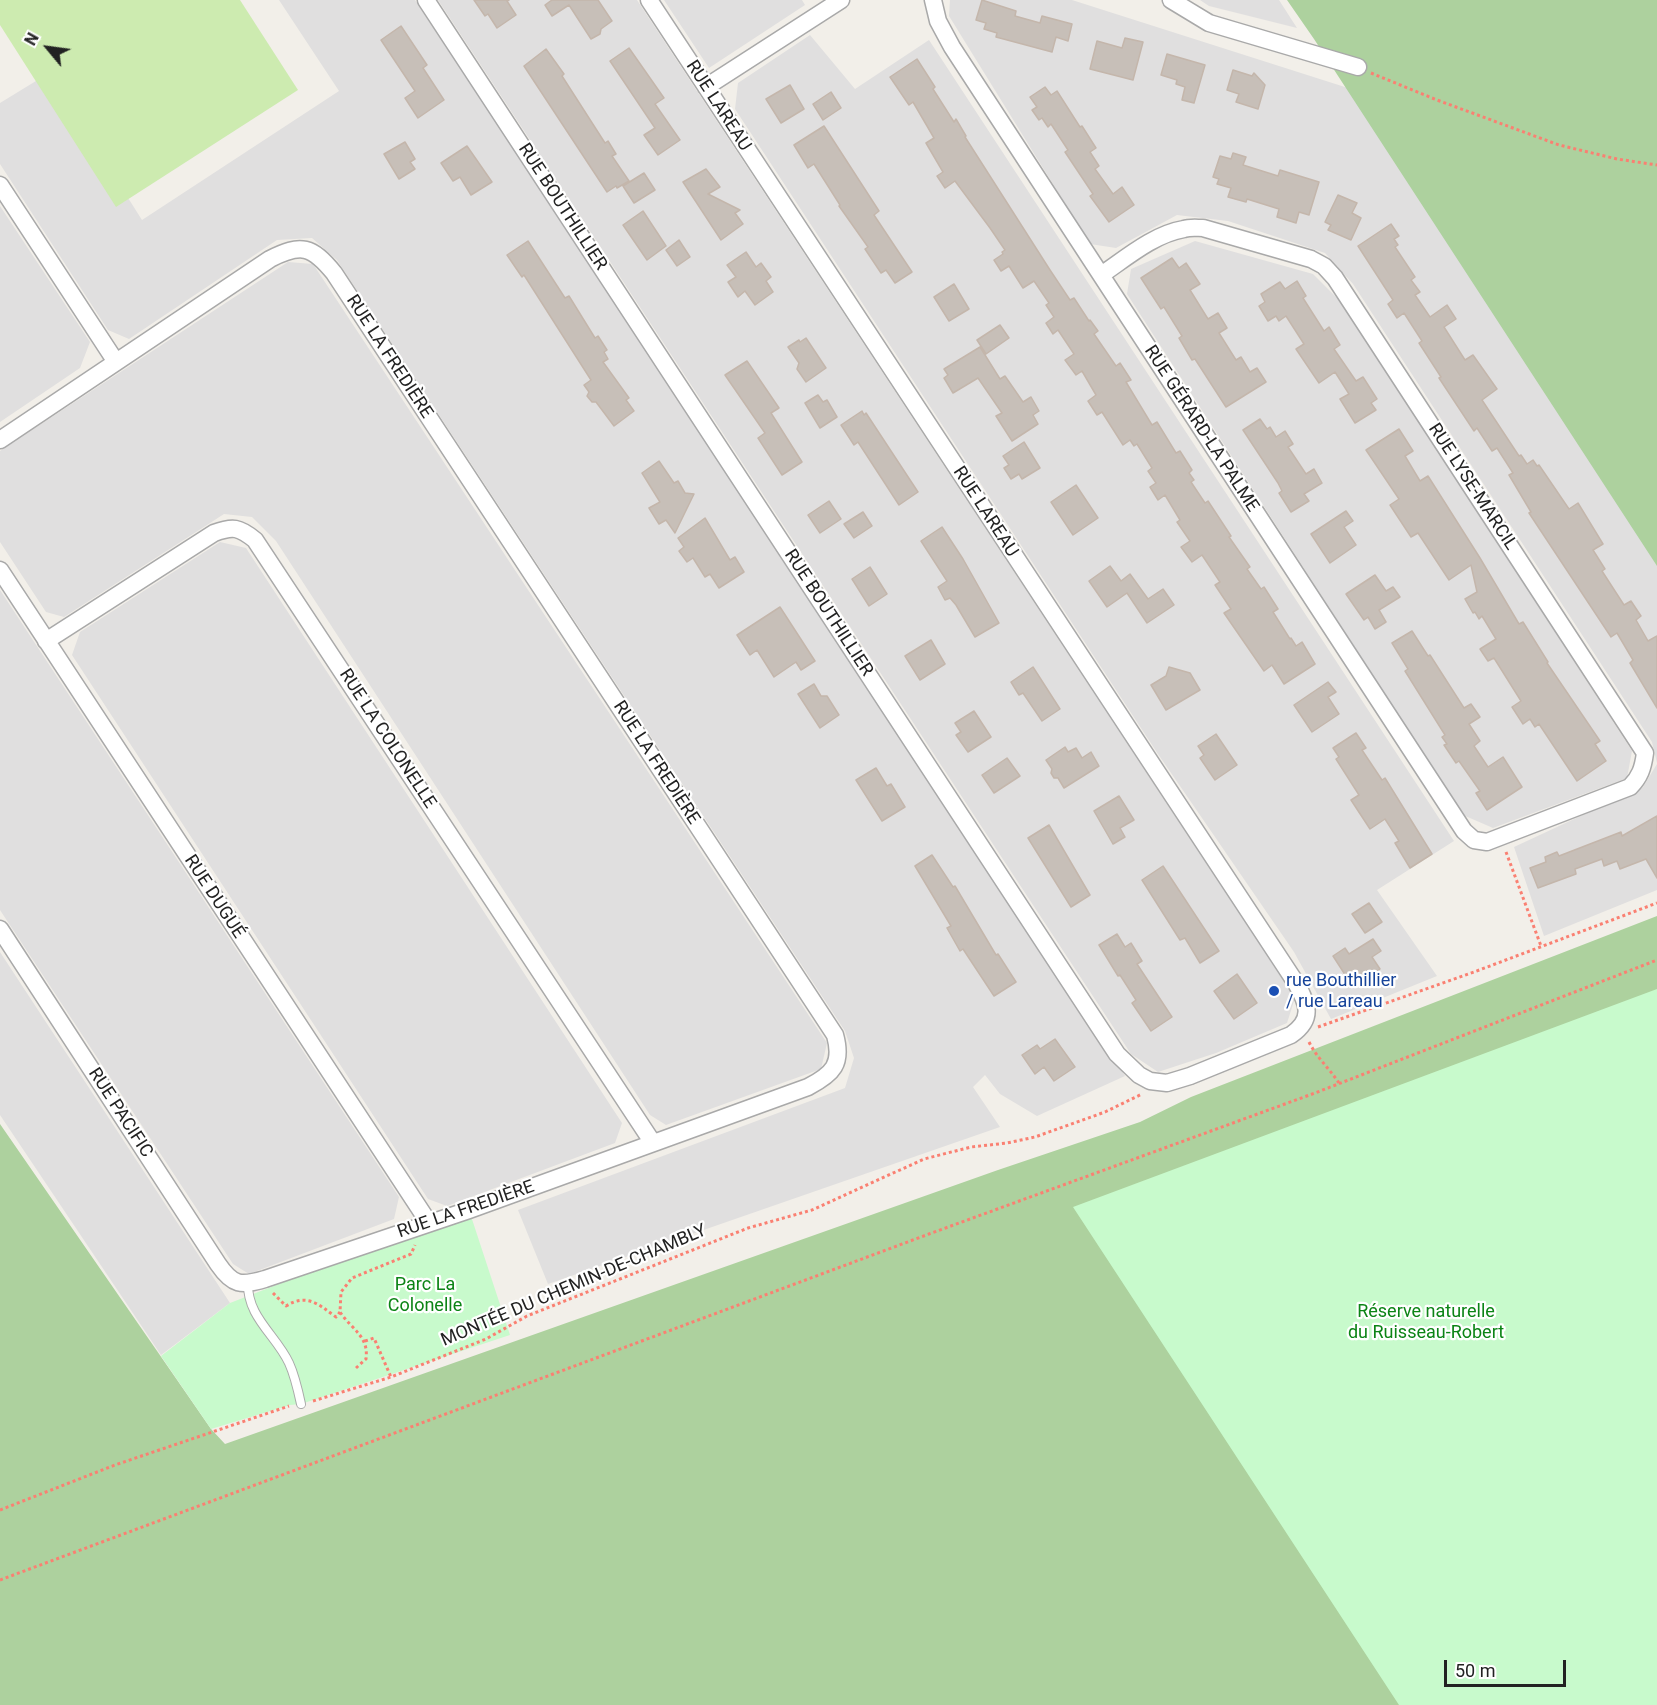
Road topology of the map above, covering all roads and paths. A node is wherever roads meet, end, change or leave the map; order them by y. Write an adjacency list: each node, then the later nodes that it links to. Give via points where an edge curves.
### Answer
1 (426, 0): 21 (street, RUE BOUTHILLIER, via 1118,1054 1132,1070)
2 (649, 0): 7 (street, RUE LAREAU)
3 (842, 0): 7 (street)
4 (933, 0): 10 (street, RUE GÉRARD-LA PALME, via 938,21 952,47)
5 (1171, 0): 6 (street, via 1209,24)
6 (1358, 67): 8 (path, via 1559,145)
7 (706, 87): 20 (street, RUE LAREAU, via 1296,983 1307,1007)
8 (1657, 165)
9 (0, 185): 11 (street)
10 (1101, 275): 15 (street, RUE GÉRARD-LA PALME, via 1464,831 1474,840); 15 (street, RUE LYSE-MARCIL, via 1168,233 1203,228 1311,259 1335,278 1645,753 1639,778 1630,788)
11 (116, 362): 12 (street, RUE LA FREDIÈRE); 23 (street, RUE LA FREDIÈRE, via 289,250 308,250 323,259 334,273 835,1035 839,1050 836,1066 824,1078)
12 (0, 440)
13 (0, 570): 14 (street, RUE DUGUÉ)
14 (46, 641): 23 (street, RUE LA COLONELLE, via 214,533 227,528 242,530 255,540); 24 (street, RUE DUGUÉ)
15 (1494, 840): 18 (path)
16 (1657, 903): 18 (path)
17 (0, 929): 26 (street, RUE PACIFIC, via 223,1271 232,1281)
18 (1541, 946): 20 (path, via 1314,1029)
19 (1657, 960): 22 (path)
20 (1302, 1027): 21 (street, via 1190,1076 1167,1083); 22 (path, via 1316,1057 1329,1067)
21 (1150, 1081): 31 (path, MONTÉE DU CHEMIN-DE-CHAMBLY, via 1143,1094 1065,1128 924,1159 812,1210 748,1228 527,1316 486,1339)
22 (1339, 1083): 34 (path)
23 (653, 1143): 24 (street, RUE LA FREDIÈRE)
24 (429, 1223): 25 (street, RUE LA FREDIÈRE)
25 (408, 1231): 26 (street, RUE LA FREDIÈRE); 28 (path, via 416,1243 411,1254 352,1278 341,1292)
26 (248, 1283): 32 (lane, via 248,1297 288,1362)
27 (269, 1289): 28 (path, via 286,1306 305,1299 336,1317)
28 (340, 1312): 29 (path)
29 (366, 1341): 30 (path, via 366,1359); 31 (path, via 374,1338)
30 (356, 1368)
31 (391, 1377): 32 (path, MONTÉE DU CHEMIN-DE-CHAMBLY)
32 (301, 1404): 33 (path, MONTÉE DU CHEMIN-DE-CHAMBLY, via 116,1465)
33 (0, 1510)
34 (0, 1580)

